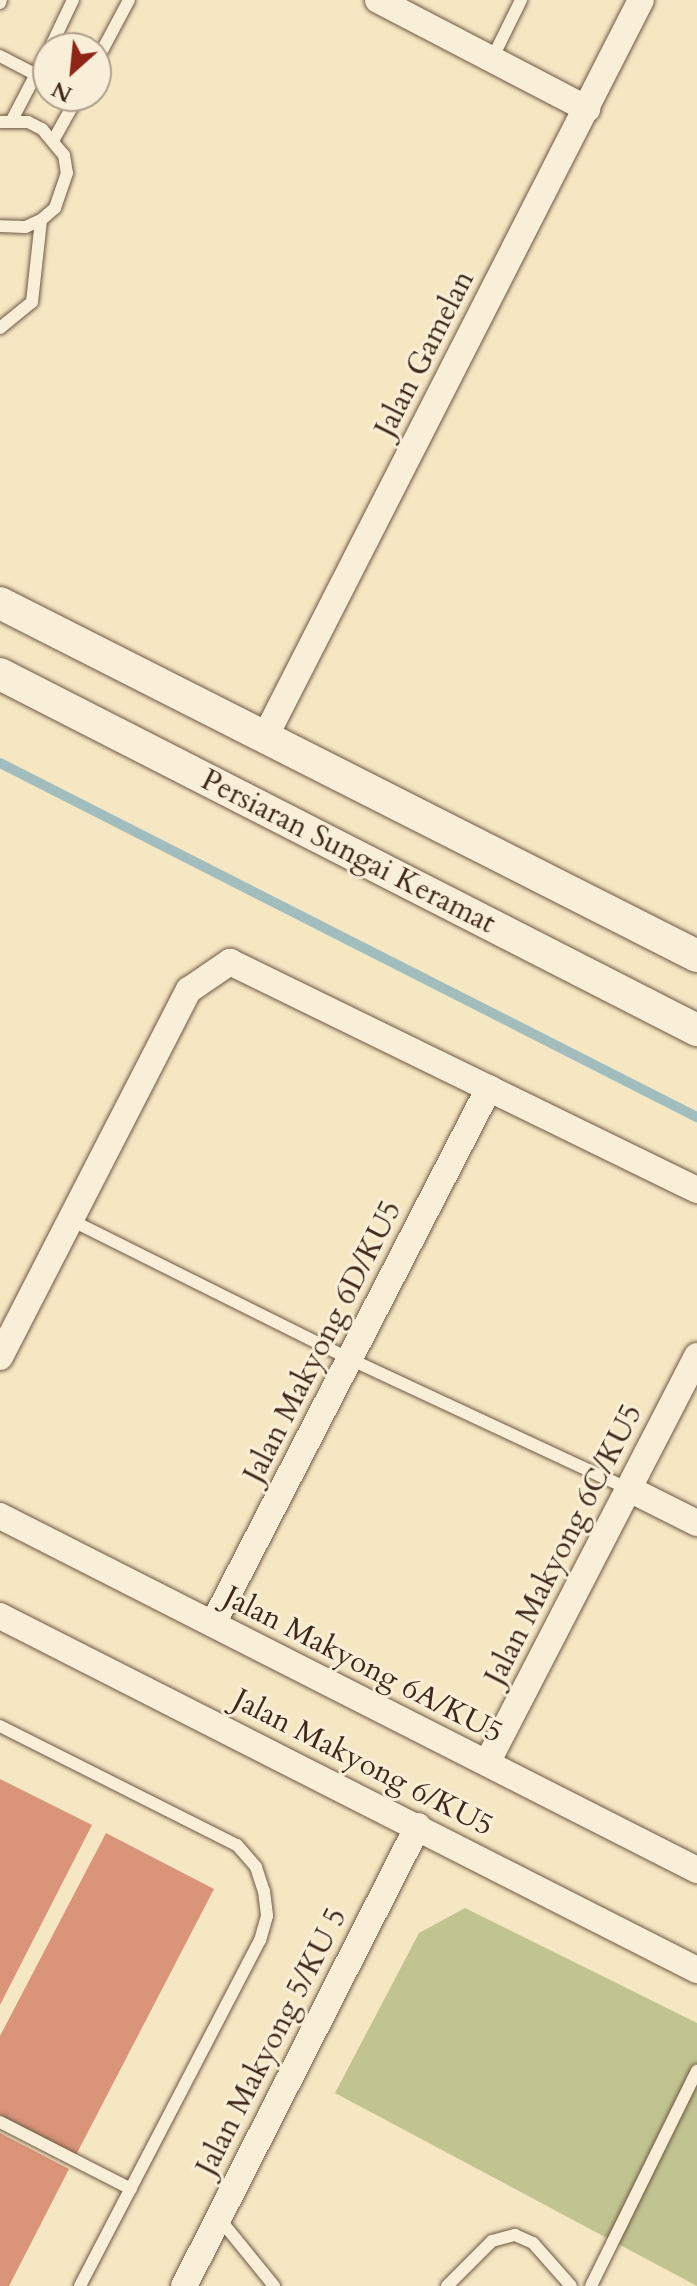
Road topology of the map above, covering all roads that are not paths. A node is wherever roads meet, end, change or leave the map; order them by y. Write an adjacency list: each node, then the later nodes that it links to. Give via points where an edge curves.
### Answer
1 (73, 0): 6 (lane)
2 (129, 0): 7 (lane)
3 (378, 0): 9 (street)
4 (521, 0): 9 (lane)
5 (641, 0): 12 (street, Jalan Gamelan)
6 (58, 32)
7 (112, 32)
8 (0, 56): 10 (lane)
9 (492, 59): 12 (street)
10 (32, 73)
11 (32, 90): 14 (lane)
12 (587, 109): 21 (street, Jalan Gamelan)
13 (68, 112): 15 (lane)
14 (6, 121): 15 (lane, via 28,122)
15 (54, 139): 16 (lane, via 64,155 64,191)
16 (41, 220): 17 (lane, via 25,227); 18 (lane, via 32,302)
17 (0, 226)
18 (0, 328)
19 (0, 603): 21 (street)
20 (0, 674): 23 (street, Persiaran Sungai Keramat)
21 (265, 737): 22 (street)
22 (697, 956)
23 (697, 1030)
24 (489, 1088): 25 (street); 26 (street, via 230,962 189,990); 29 (street, Jalan Makyong 6D/KU5)
25 (697, 1190)
26 (71, 1220): 28 (street); 29 (lane)
27 (697, 1356): 30 (street, Jalan Makyong 6C/KU5)
28 (0, 1357)
29 (350, 1359): 30 (lane); 34 (street, Jalan Makyong 6D/KU5)
30 (629, 1489): 32 (street); 36 (street, Jalan Makyong 6C/KU5)
31 (0, 1516): 34 (street, Jalan Makyong 6A/KU5)
32 (697, 1523)
33 (0, 1616): 37 (street, Jalan Makyong 6/KU5)
34 (213, 1624): 36 (street, Jalan Makyong 6A/KU5)
35 (0, 1726): 42 (lane, via 237,1845 256,1867 264,1891 267,1916 260,1940)
36 (487, 1763): 38 (street, Jalan Makyong 6A/KU5)
37 (418, 1826): 39 (street, Jalan Makyong 6/KU5); 43 (street, Jalan Makyong 5/KU 5)
38 (697, 1870)
39 (697, 1970)
40 (697, 2071): 49 (lane)
41 (0, 2122): 42 (lane)
42 (131, 2189): 44 (lane)
43 (218, 2217): 45 (street, Jalan Makyong 5/KU 5); 46 (lane)
44 (80, 2286)
45 (184, 2286)
46 (274, 2286)
47 (447, 2286): 48 (lane, via 492,2241 515,2235 533,2243)
48 (571, 2286)
49 (591, 2286)

